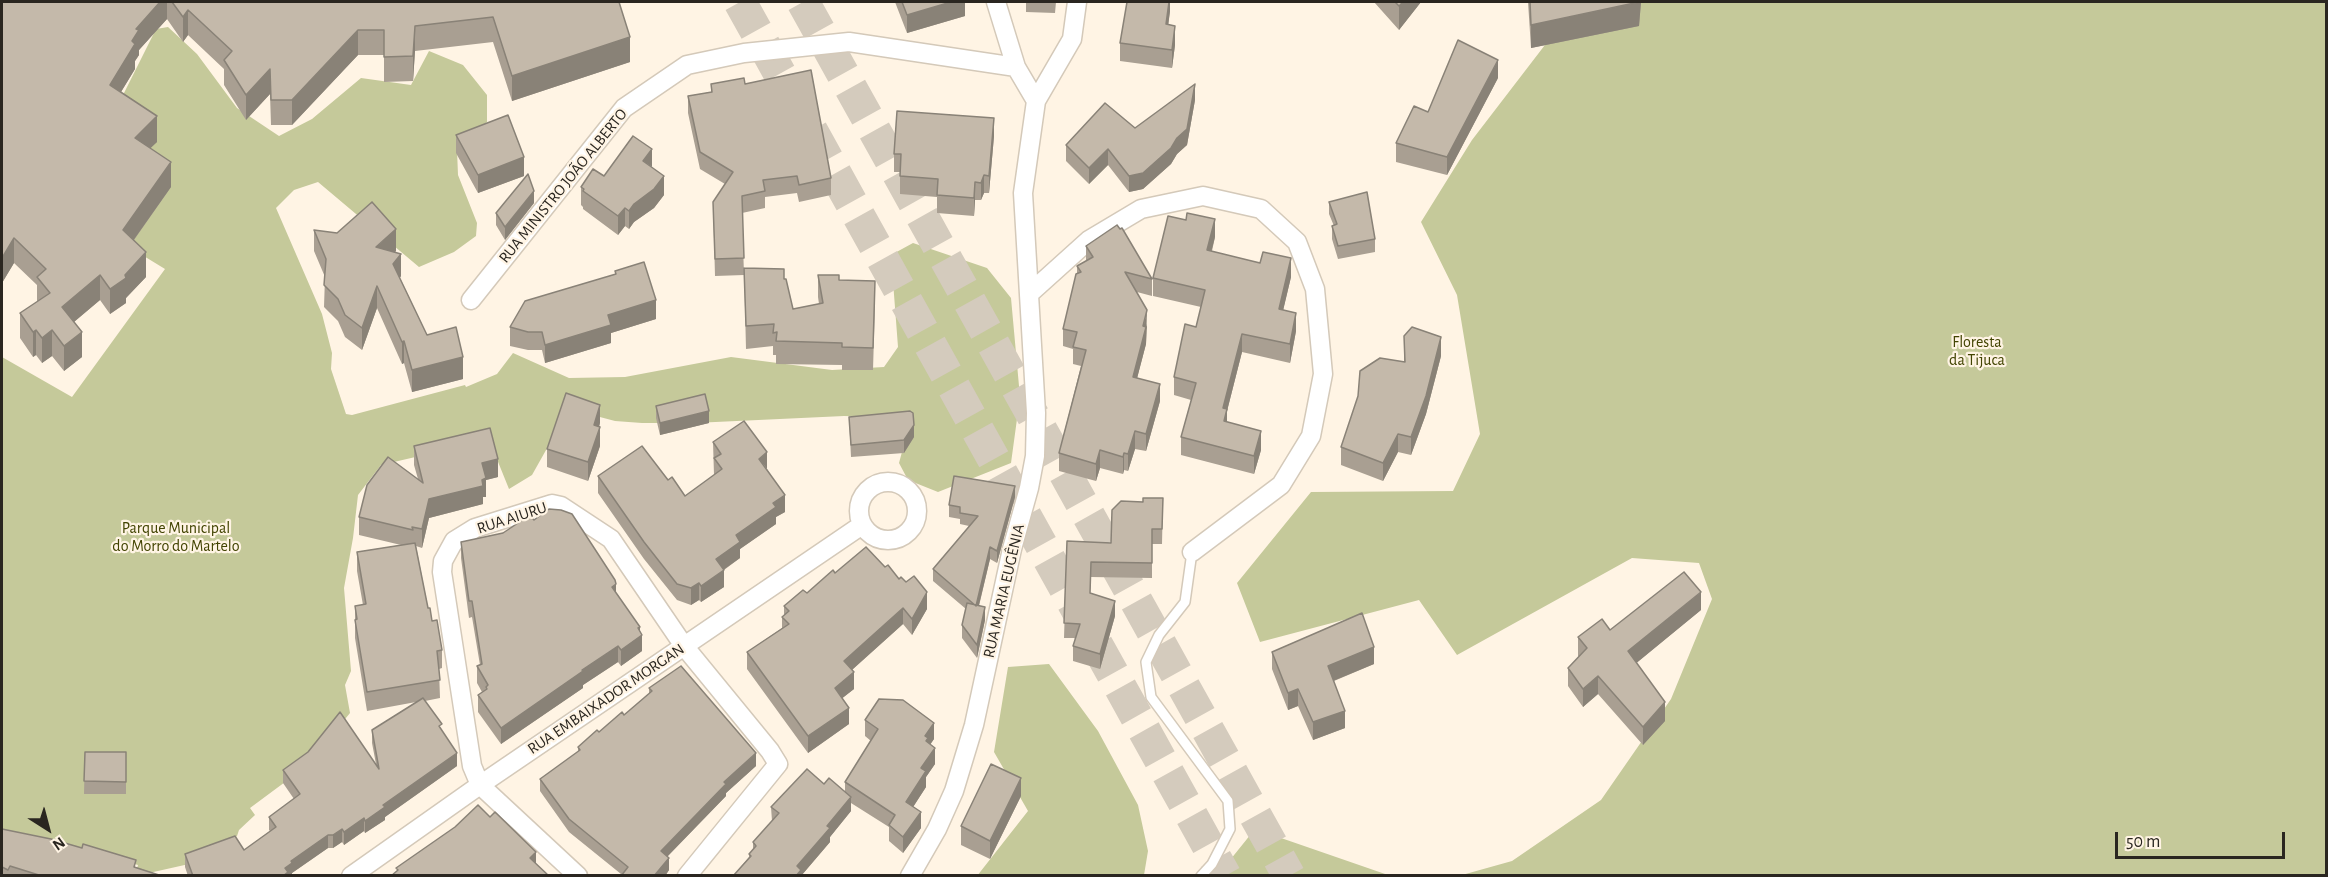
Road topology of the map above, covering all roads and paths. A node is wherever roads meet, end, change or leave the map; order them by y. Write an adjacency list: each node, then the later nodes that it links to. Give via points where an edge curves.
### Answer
1 (996, 2): 3 (street)
2 (1077, 2): 4 (street, via 1072,39)
3 (1016, 67): 4 (street); 6 (street, RUA MINISTRO JOÃO ALBERTO, via 849,42 744,53 687,65 624,108)
4 (1036, 101): 5 (street, RUA MARIA EUGÊNIA, via 1023,193)
5 (1029, 294): 8 (street, via 1089,240 1141,209 1203,196 1261,209 1297,242 1315,289 1323,374 1311,436 1281,485); 14 (street, RUA MARIA EUGÊNIA, via 1036,413 1035,456 1029,488 974,725 954,791)
6 (471, 300)
7 (862, 525): 9 (street, RUA EMBAIXADOR MORGAN)
8 (1192, 552): 15 (lane, via 1185,602 1159,634 1146,662 1151,697 1228,801 1230,830)
9 (684, 646): 10 (street, RUA EMBAIXADOR MORGAN); 10 (street, RUA AIURU, via 611,539 561,506 552,504 475,528 454,542 443,561 442,572 472,766); 13 (street, RUA AIURU, via 778,764)
10 (480, 785): 11 (street, RUA EMBAIXADOR MORGAN); 12 (street)
11 (351, 876)
12 (578, 876)
13 (687, 876)
14 (910, 876)
15 (1201, 876)

